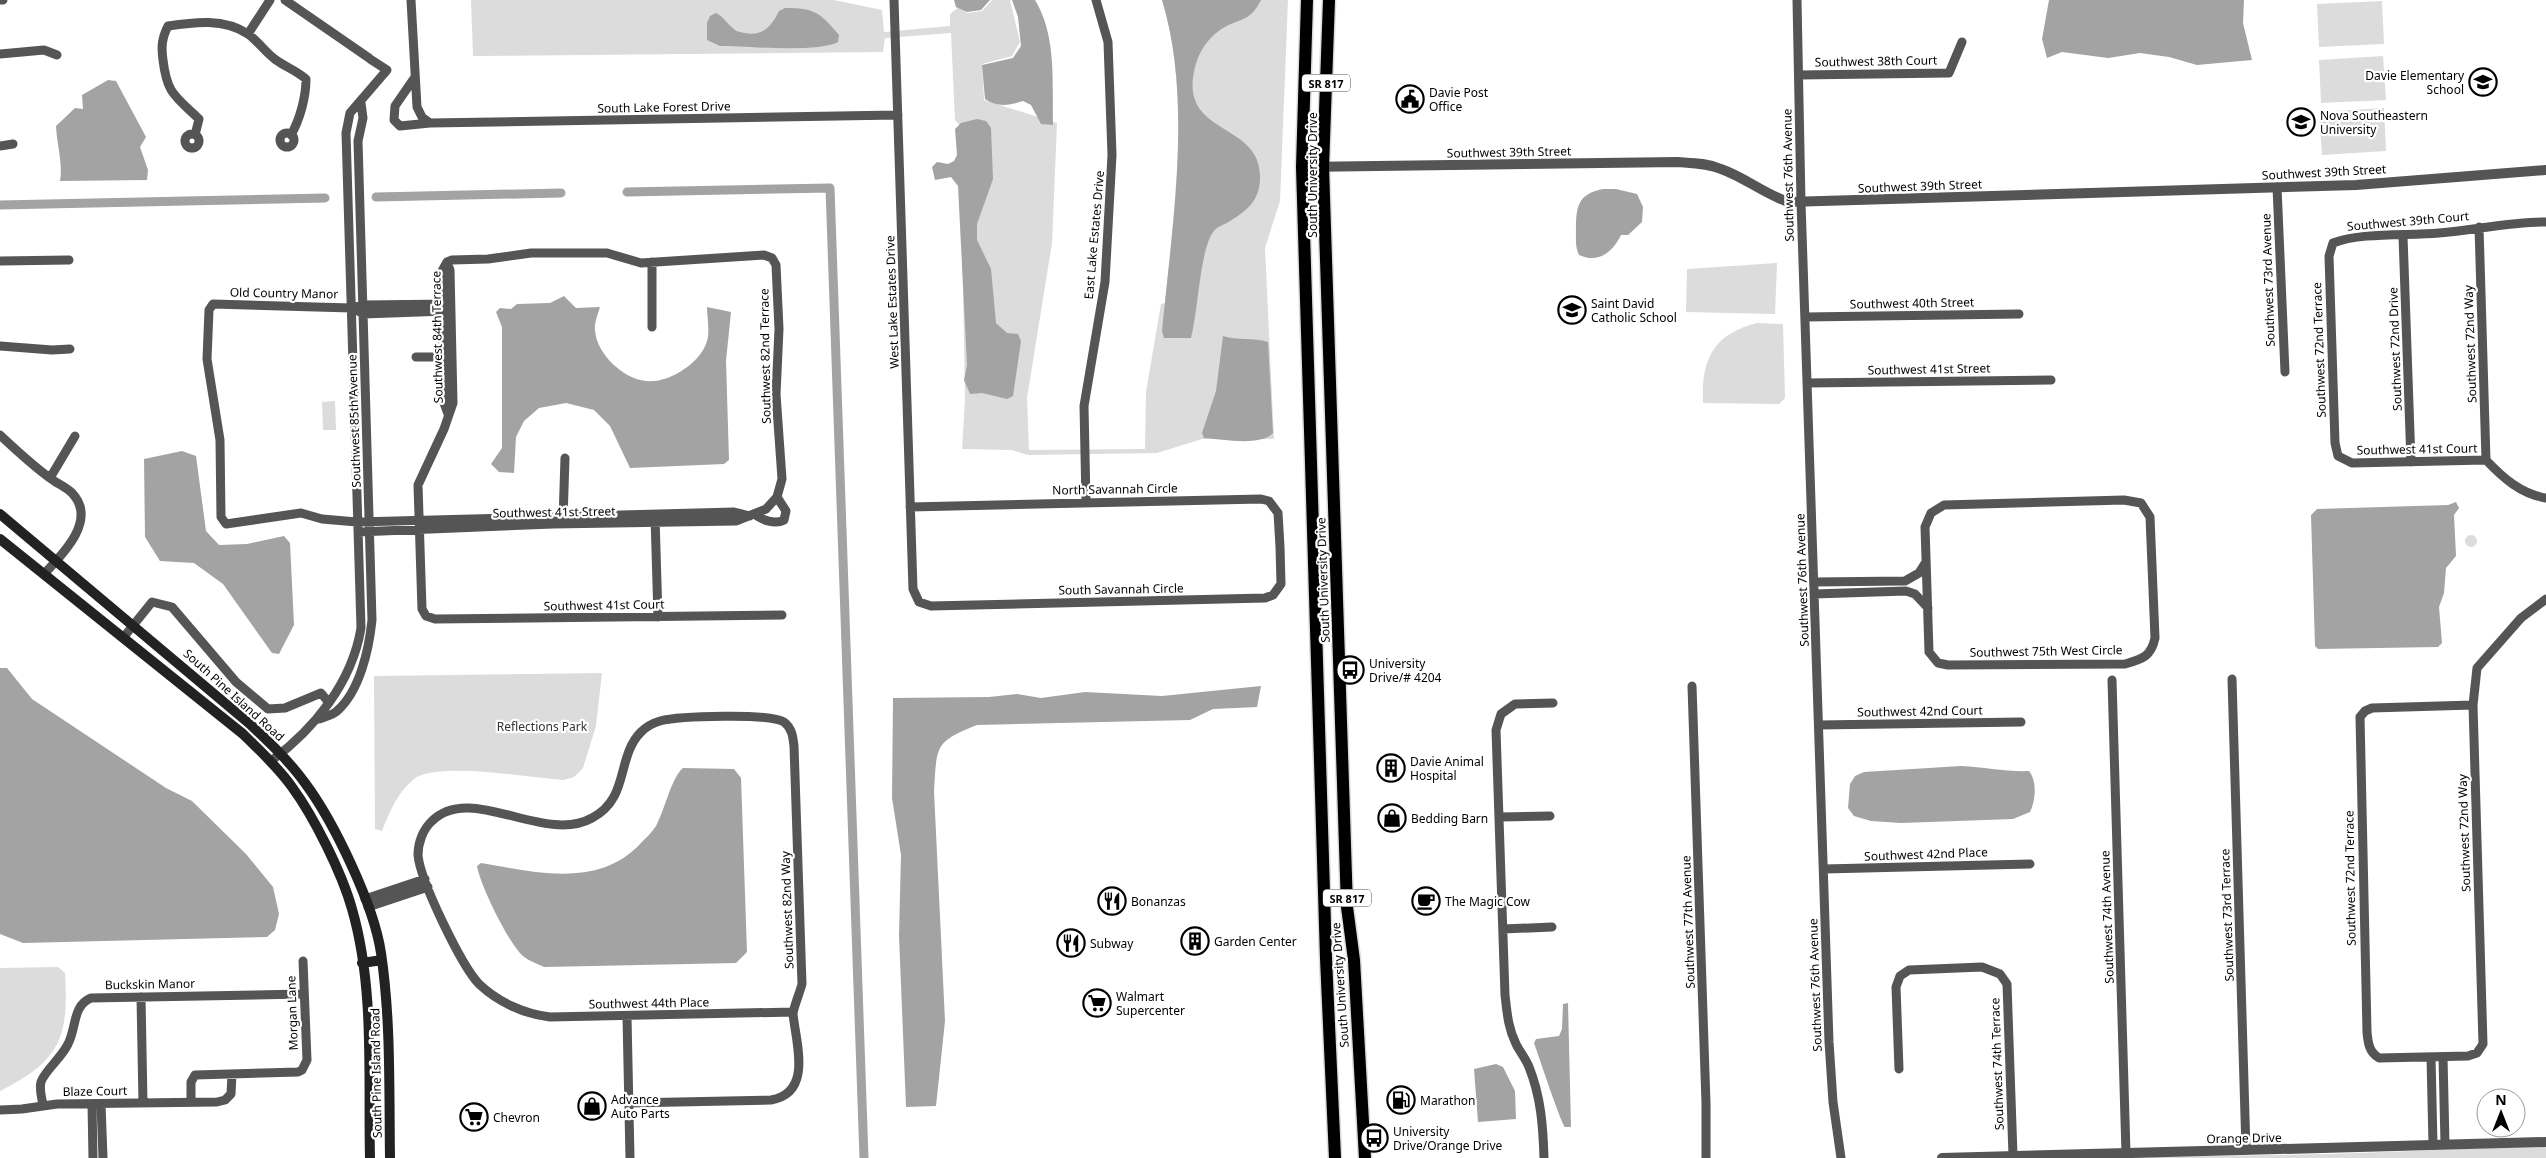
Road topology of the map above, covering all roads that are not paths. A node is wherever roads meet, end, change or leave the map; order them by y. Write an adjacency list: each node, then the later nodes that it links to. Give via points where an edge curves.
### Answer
1 (270, 0): 9 (street)
2 (285, 0): 16 (street, Southwest 85th Avenue, via 387,70)
3 (411, 0): 14 (street)
4 (894, 0): 18 (street, West Lake Estates Drive)
5 (1096, 0): 60 (street, East Lake Estates Drive, via 1108,42 1112,155 1105,282 1084,406)
6 (1307, 0): 24 (main road, South University Drive / SR 817)
7 (1329, 0): 25 (main road, South University Drive / SR 817)
8 (1796, 0): 13 (street, Southwest 76th Avenue)
9 (248, 34): 20 (street, via 276,60 306,79 306,89); 21 (street, via 212,22 168,26 165,31 161,46 166,83 174,96 199,119)
10 (1962, 42): 13 (street, Southwest 38th Court, via 1950,73)
11 (0, 54): 12 (street, via 44,50)
12 (57, 55)
13 (1799, 75): 28 (street, Southwest 76th Avenue)
14 (414, 77): 15 (street); 17 (street)
15 (397, 102): 17 (street, via 409,102); 19 (street, South Lake Forest Drive, via 392,115 400,126)
16 (361, 103): 36 (street, Southwest 85th Avenue, via 350,113 346,134); 38 (street, Southwest 85th Avenue, via 363,118 358,141)
17 (417, 107): 19 (street)
18 (898, 115): 19 (street, South Lake Forest Drive); 61 (street, West Lake Estates Drive)
19 (430, 122)
20 (291, 134)
21 (195, 135)
22 (13, 144): 23 (street)
23 (0, 146)
24 (1302, 167): 25 (street, Southwest 39th Street); 52 (main road, South University Drive / SR 817)
25 (1323, 167): 28 (street, Southwest 39th Street, via 1678,162 1722,169 1766,195 1788,202); 51 (main road, South University Drive / SR 817)
26 (2546, 170): 27 (street, Southwest 39th Street)
27 (2277, 188): 28 (street, Southwest 39th Street); 46 (street, Southwest 73rd Avenue)
28 (1801, 202): 40 (street, Southwest 76th Avenue)
29 (2546, 222): 30 (street, Southwest 39th Court)
30 (2479, 227): 31 (street, Southwest 39th Court); 55 (street, Southwest 72nd Way)
31 (2403, 236): 32 (street, Southwest 39th Court, via 2348,238); 56 (street, Southwest 72nd Drive)
32 (2333, 243): 53 (street, Southwest 72nd Terrace, via 2329,256)
33 (69, 260): 34 (street)
34 (0, 261)
35 (652, 262): 37 (street, Southwest 84th Terrace, via 641,263 607,253 532,253 452,260 442,270); 41 (street); 58 (street, Southwest 82nd Terrace, via 764,255 772,258 776,265 776,394 782,479)
36 (351, 308): 38 (street); 66 (street, Southwest 85th Avenue); 66 (street, Old Country Manor, via 214,304 209,310 208,359 220,440 221,517 226,524 301,513 322,519)
37 (446, 308): 38 (street); 45 (street, Southwest 84th Terrace)
38 (363, 309): 68 (street, Southwest 85th Avenue)
39 (2019, 314): 40 (street, Southwest 40th Street)
40 (1805, 318): 48 (street, Southwest 76th Avenue)
41 (652, 327)
42 (0, 346): 43 (street)
43 (70, 349)
44 (416, 357): 45 (street)
45 (447, 357): 67 (street, Southwest 84th Terrace, via 444,402 448,414 418,485)
46 (2285, 372)
47 (2051, 380): 48 (street, Southwest 41st Street)
48 (1807, 384): 75 (street, Southwest 76th Avenue)
49 (0, 436): 57 (street)
50 (75, 436): 57 (street)
51 (1332, 449): 52 (main road); 85 (main road, South University Drive / SR 817)
52 (1311, 450): 84 (main road, South University Drive / SR 817)
53 (2338, 456): 56 (street, Southwest 41st Court, via 2352,463)
54 (565, 458): 65 (street)
55 (2486, 460): 56 (street, Southwest 41st Court); 59 (street, Southwest 41st Court, via 2518,489)
56 (2412, 462)
57 (50, 478): 72 (street, via 72,493 81,519 80,529)
58 (777, 497): 63 (street, via 766,509); 63 (street, Southwest 41st Street, via 786,511 784,520 767,520)
59 (2546, 498)
60 (1086, 502): 61 (street, North Savannah Circle); 71 (street, North Savannah Circle, via 1270,501 1278,513)
61 (910, 507): 78 (street, West Lake Estates Drive, via 913,589)
62 (0, 514): 72 (main road, South Pine Island Road)
63 (752, 515): 64 (street, Southwest 41st Street, via 734,512)
64 (655, 519): 65 (street, Southwest 41st Street); 82 (street)
65 (563, 520): 67 (street, Southwest 41st Street)
66 (357, 522): 68 (street, Southwest 41st Street); 69 (street, Southwest 85th Avenue)
67 (419, 525): 68 (street, Southwest 41st Street); 81 (street, Southwest 84th Terrace, via 422,609)
68 (370, 526): 69 (street, Southwest 41st Street); 93 (street, Southwest 85th Avenue, via 372,620 367,657 337,712)
69 (358, 532): 90 (street, Southwest 85th Avenue, via 360,637 348,670)
70 (0, 539): 74 (main road, South Pine Island Road)
71 (1280, 547): 78 (street, South Savannah Circle, via 1281,584 1273,595 1265,598 931,606)
72 (56, 561): 74 (street); 83 (main road, South Pine Island Road)
73 (1926, 562): 75 (street, via 1919,573 1905,581); 79 (street, Southwest 75th West Circle); 79 (street, Southwest 75th West Circle, via 1926,523 1931,513 1944,505 2136,501 2144,506 2150,517 2155,638 2153,648 2145,658 2125,664 1943,664 1929,652)
74 (44, 574): 86 (main road, South Pine Island Road)
75 (1814, 582): 76 (street, Southwest 76th Avenue)
76 (1814, 594): 79 (street, via 1906,591 1915,594); 95 (street, Southwest 76th Avenue)
77 (2546, 599): 92 (street, Southwest 72nd Way, via 2537,603 2515,624 2476,668)
78 (919, 602)
79 (1928, 609)
80 (782, 615): 82 (street, Southwest 41st Court)
81 (426, 616): 82 (street, Southwest 41st Court, via 435,619)
82 (658, 617)
83 (134, 625): 86 (street); 90 (street, via 152,602 172,606 236,682 268,708 285,708 321,692); 96 (main road, South Pine Island Road)
84 (1316, 637): 85 (main road); 134 (main road, South University Drive / SR 817)
85 (1338, 637): 135 (main road, South University Drive / SR 817, via 1347,907 1354,960)
86 (123, 638): 97 (main road, South Pine Island Road, via 243,734)
87 (2232, 679): 126 (street, Southwest 73rd Terrace)
88 (2112, 680): 127 (street, Southwest 74th Avenue)
89 (1692, 686): 137 (street, Southwest 77th Avenue)
90 (329, 703): 93 (street, Southwest 85th Avenue)
91 (1553, 703): 99 (street, via 1515,704 1500,714 1496,730)
92 (2473, 705): 113 (street, Southwest 72nd Terrace, via 2372,708 2360,717 2368,1046 2379,1058); 114 (street, Southwest 72nd Way, via 2484,1039 2477,1053)
93 (319, 719): 96 (street, Southwest 85th Avenue)
94 (2021, 722): 95 (street, Southwest 42nd Court)
95 (1819, 726): 101 (street, Southwest 76th Avenue)
96 (281, 754): 97 (street, Southwest 85th Avenue); 103 (main road, South Pine Island Road, via 326,815)
97 (271, 761): 108 (main road, South Pine Island Road, via 293,787 335,866 352,908)
98 (1550, 816): 99 (street)
99 (1500, 817): 105 (street)
100 (2030, 864): 101 (street, Southwest 42nd Place)
101 (1824, 870): 138 (street, Southwest 76th Avenue, via 1829,1042)
102 (427, 883): 103 (street); 111 (street, Southwest 82nd Way, via 419,861 423,833 433,820 451,810 465,808 551,824 577,824 600,814 611,801 636,739 651,725 672,719 760,716 778,719 788,727 794,746 802,984); 112 (street, Southwest 44th Place, via 452,941 470,972 489,992 535,1015)
103 (366, 903): 107 (main road, South Pine Island Road)
104 (1552, 927): 105 (street)
105 (1503, 929): 136 (street, via 1508,1021 1537,1091 1543,1119)
106 (303, 960): 109 (street, Morgan Lane)
107 (382, 960): 108 (main road); 132 (main road, South Pine Island Road, via 387,1006)
108 (362, 963): 131 (main road, South Pine Island Road, via 367,1010)
109 (304, 994): 110 (street, Buckskin Manor); 116 (street, Morgan Lane, via 305,1065 298,1072)
110 (141, 997): 118 (street); 121 (street, Buckskin Manor, via 91,998 78,1008 69,1043 40,1084)
111 (793, 1012): 112 (street, Southwest 44th Place); 119 (street, Southwest 82nd Way, via 799,1078 792,1090 779,1098)
112 (627, 1017): 119 (street)
113 (2431, 1057): 114 (street); 125 (street)
114 (2442, 1057): 124 (street)
115 (1899, 1069): 128 (street, Southwest 74th Terrace, via 1896,987 1900,976 1909,970 1982,967 2000,974 2007,984)
116 (232, 1074): 117 (street, Blaze Court, via 230,1094 225,1100); 117 (street, via 195,1075)
117 (192, 1102): 118 (street, Blaze Court)
118 (143, 1103): 120 (street, Blaze Court)
119 (629, 1103): 133 (street)
120 (96, 1104): 121 (street, Blaze Court); 129 (street); 130 (street)
121 (43, 1106): 122 (street, Blaze Court)
122 (0, 1110)
123 (2546, 1142): 124 (street, Orange Drive)
124 (2445, 1144): 125 (street, Orange Drive)
125 (2433, 1145): 126 (street, Orange Drive)
126 (2246, 1150): 127 (street, Orange Drive)
127 (2126, 1153): 128 (street, Orange Drive)
128 (2013, 1156): 139 (street, Orange Drive)
129 (93, 1158)
130 (102, 1158)
131 (370, 1158)
132 (390, 1158)
133 (630, 1158)
134 (1335, 1158)
135 (1365, 1158)
136 (1544, 1158)
137 (1706, 1158)
138 (1841, 1158)
139 (1942, 1158)

